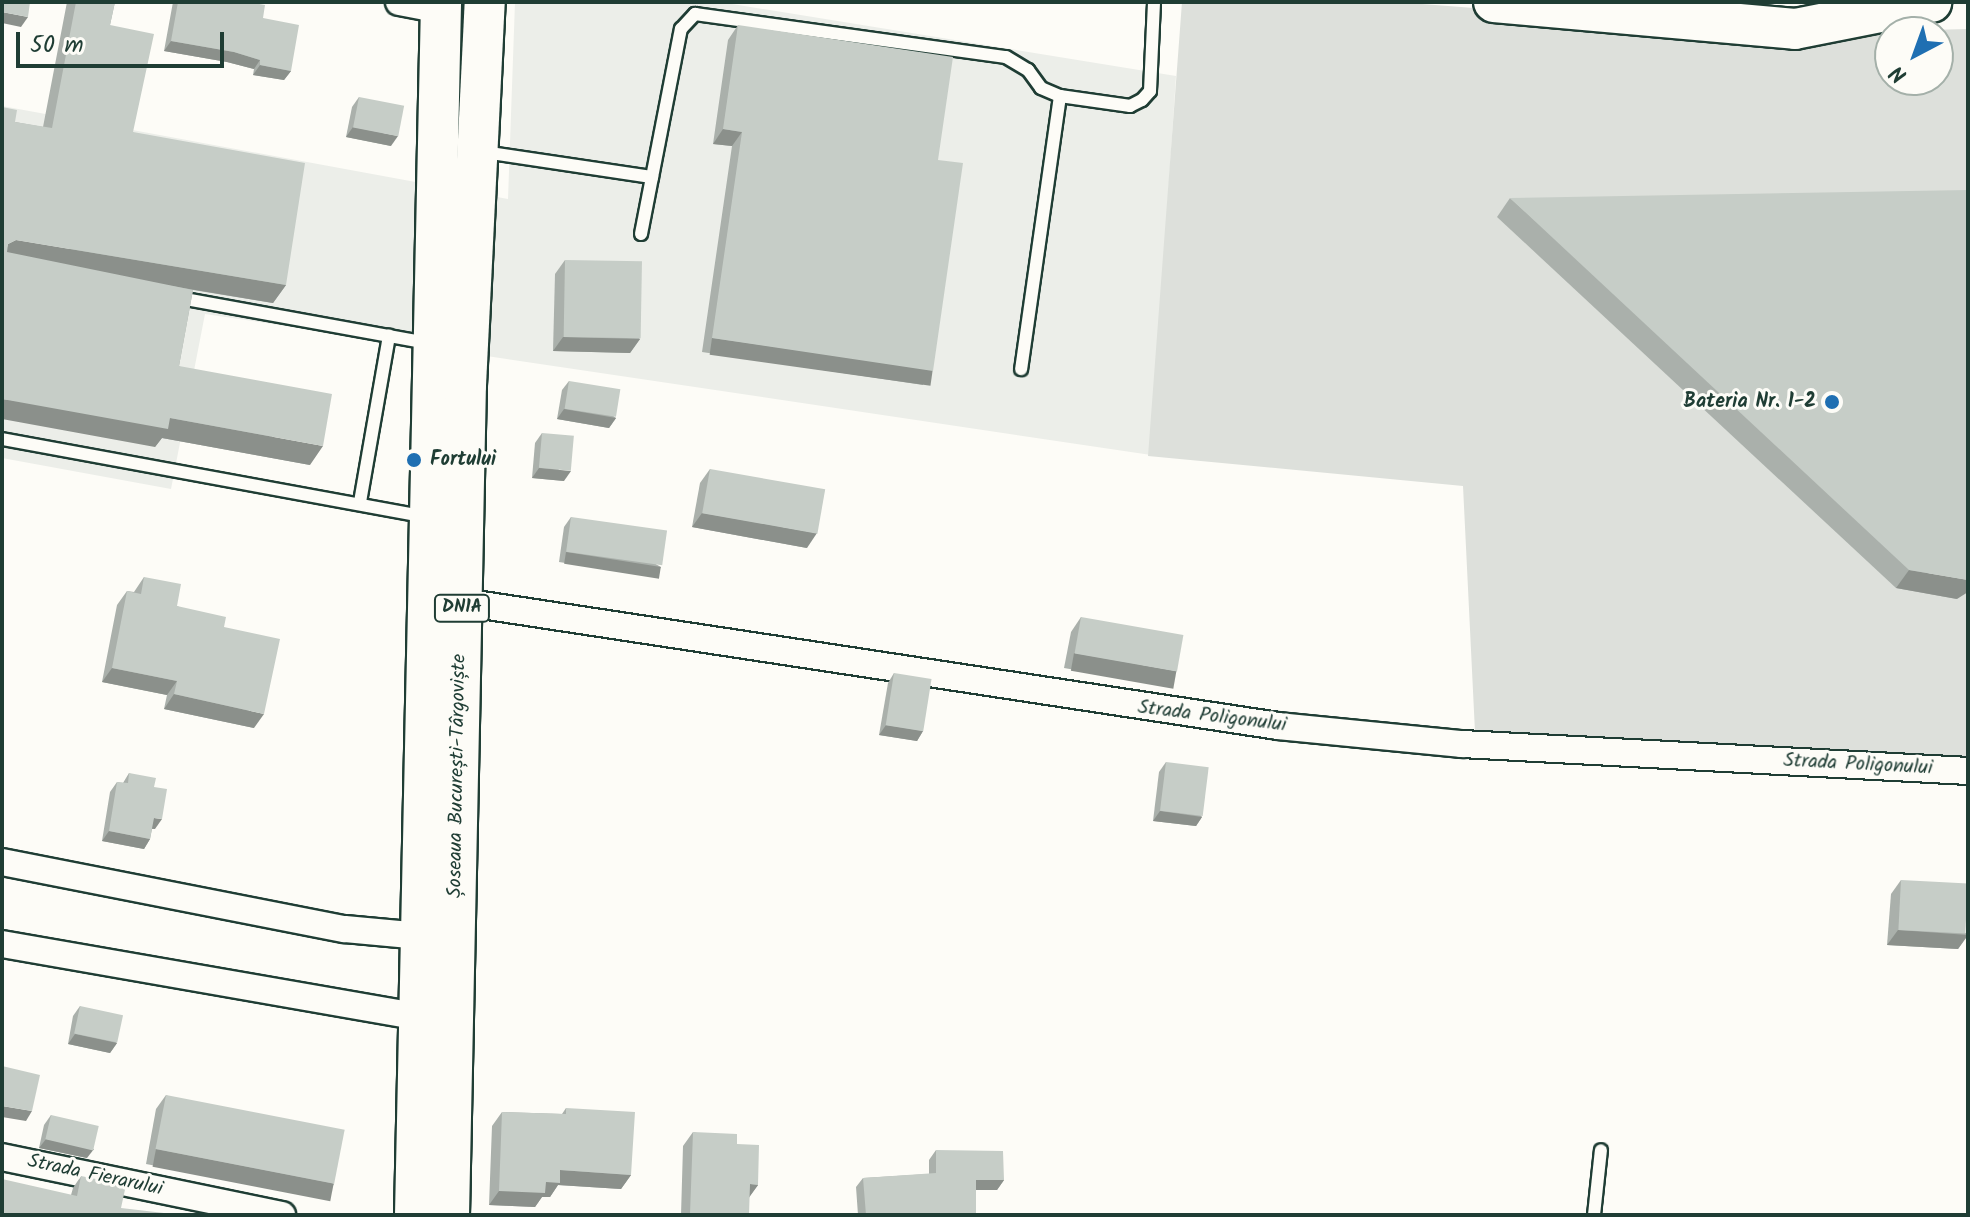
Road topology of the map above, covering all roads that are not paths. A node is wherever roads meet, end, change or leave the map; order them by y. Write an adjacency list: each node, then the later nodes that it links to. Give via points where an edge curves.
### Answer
1 (399, 2): 6 (street)
2 (485, 2): 8 (main road, Șoseaua București-Târgoviște / DN1A)
3 (1154, 2): 7 (lane, via 1150,91 1142,100 1130,106)
4 (1494, 2): 5 (main road, via 1795,29)
5 (1931, 2)
6 (441, 6): 13 (main road, Șoseaua București-Târgoviște / DN1A)
7 (1060, 96): 9 (lane, via 1041,88 1028,70 1006,57 695,14 681,29); 14 (lane)
8 (477, 151): 9 (lane); 18 (main road, Șoseaua București-Târgoviște / DN1A)
9 (652, 177): 10 (lane)
10 (641, 234)
11 (157, 294): 12 (lane)
12 (389, 336): 13 (lane); 16 (lane)
13 (434, 344): 17 (main road, Șoseaua București-Târgoviște / DN1A)
14 (1021, 369)
15 (2, 439): 16 (lane)
16 (360, 502): 17 (lane)
17 (430, 517): 21 (main road, Șoseaua București-Târgoviște / DN1A)
18 (462, 602): 19 (street, Strada Poligonului, via 1278,726 1462,744); 28 (main road, Șoseaua București-Târgoviște / DN1A)
19 (1968, 771)
20 (2, 862): 21 (street, via 345,929)
21 (421, 936): 23 (main road, Șoseaua București-Târgoviște / DN1A)
22 (2, 944): 23 (street)
23 (420, 1017): 27 (main road, Șoseaua București-Târgoviște / DN1A)
24 (1601, 1150): 29 (lane)
25 (2, 1157): 26 (street, Strada Fierarului)
26 (282, 1215)
27 (415, 1215)
28 (449, 1215)
29 (1594, 1215)

